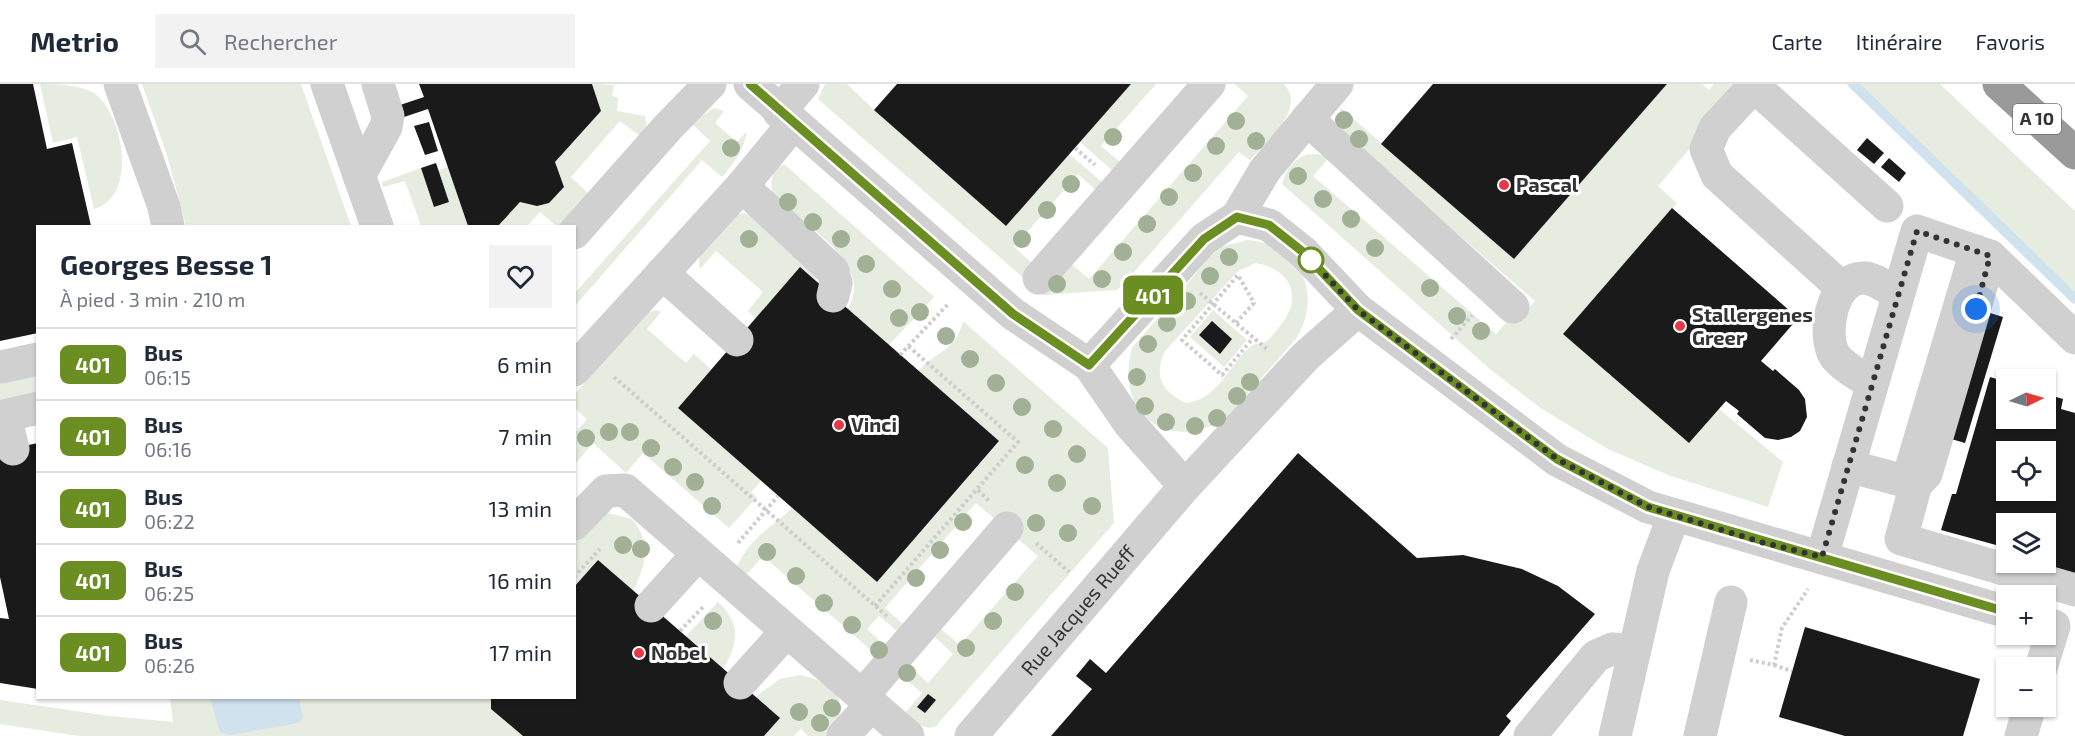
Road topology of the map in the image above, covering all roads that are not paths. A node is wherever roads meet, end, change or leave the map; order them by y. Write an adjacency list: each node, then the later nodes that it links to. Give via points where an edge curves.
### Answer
1 (120, 84): 17 (street)
2 (327, 84): 13 (street)
3 (378, 84): 13 (street, via 388,116 386,127)
4 (710, 84): 19 (street)
5 (750, 84): 11 (street)
6 (803, 84): 11 (street)
7 (1209, 84): 22 (street)
8 (1999, 84): 12 (highway, A 10)
9 (1753, 85): 15 (street); 23 (street, via 1715,128 1706,149 1717,175)
10 (1317, 97): 16 (street); 26 (street)
11 (786, 118): 14 (street); 32 (street, via 1013,314)
12 (2075, 153)
13 (359, 176): 18 (street)
14 (742, 186): 21 (street); 25 (street, via 833,271 836,283)
15 (1887, 206)
16 (1237, 217): 27 (street, via 1269,225 1303,252); 32 (street, via 1204,239)
17 (168, 225)
18 (377, 225)
19 (576, 231)
20 (1983, 253): 24 (street, via 1917,231); 28 (street); 39 (street, via 1926,474)
21 (662, 273): 29 (street); 31 (street)
22 (1039, 278)
23 (1842, 288): 24 (street, via 1865,278); 34 (street, via 1832,312 1828,336 1831,347 1836,358)
24 (1898, 295): 34 (street)
25 (832, 296)
26 (1513, 307)
27 (1358, 310): 40 (street, Rue Jacques Rueff, via 1305,356); 41 (street, via 1557,459 1648,507)
28 (2075, 338)
29 (736, 340)
30 (36, 358): 33 (street)
31 (581, 362)
32 (1089, 365): 40 (street, via 1129,423)
33 (0, 367)
34 (1872, 384): 38 (street)
35 (36, 408): 36 (street)
36 (2, 417): 37 (street)
37 (13, 449)
38 (1848, 466): 39 (street); 44 (street)
39 (1916, 484): 46 (street, via 1901,539)
40 (1185, 486): 59 (street, Rue Jacques Rueff)
41 (1674, 515): 44 (street); 52 (street, via 1653,571)
42 (576, 522): 45 (street, via 606,491 625,490)
43 (1007, 528): 55 (street, via 911,637)
44 (1822, 557): 49 (street)
45 (706, 562): 48 (street); 51 (street)
46 (2075, 590)
47 (1731, 603): 62 (street)
48 (651, 606)
49 (1996, 609)
50 (2058, 628): 53 (street)
51 (787, 631): 54 (street); 55 (street)
52 (1633, 650): 60 (street, via 1612,649 1596,656); 61 (street)
53 (2046, 657)
54 (740, 683)
55 (868, 700): 57 (street); 58 (street)
56 (2027, 717): 63 (street)
57 (843, 736)
58 (908, 736)
59 (971, 736)
60 (1530, 736)
61 (1615, 736)
62 (1700, 736)
63 (2021, 736)

